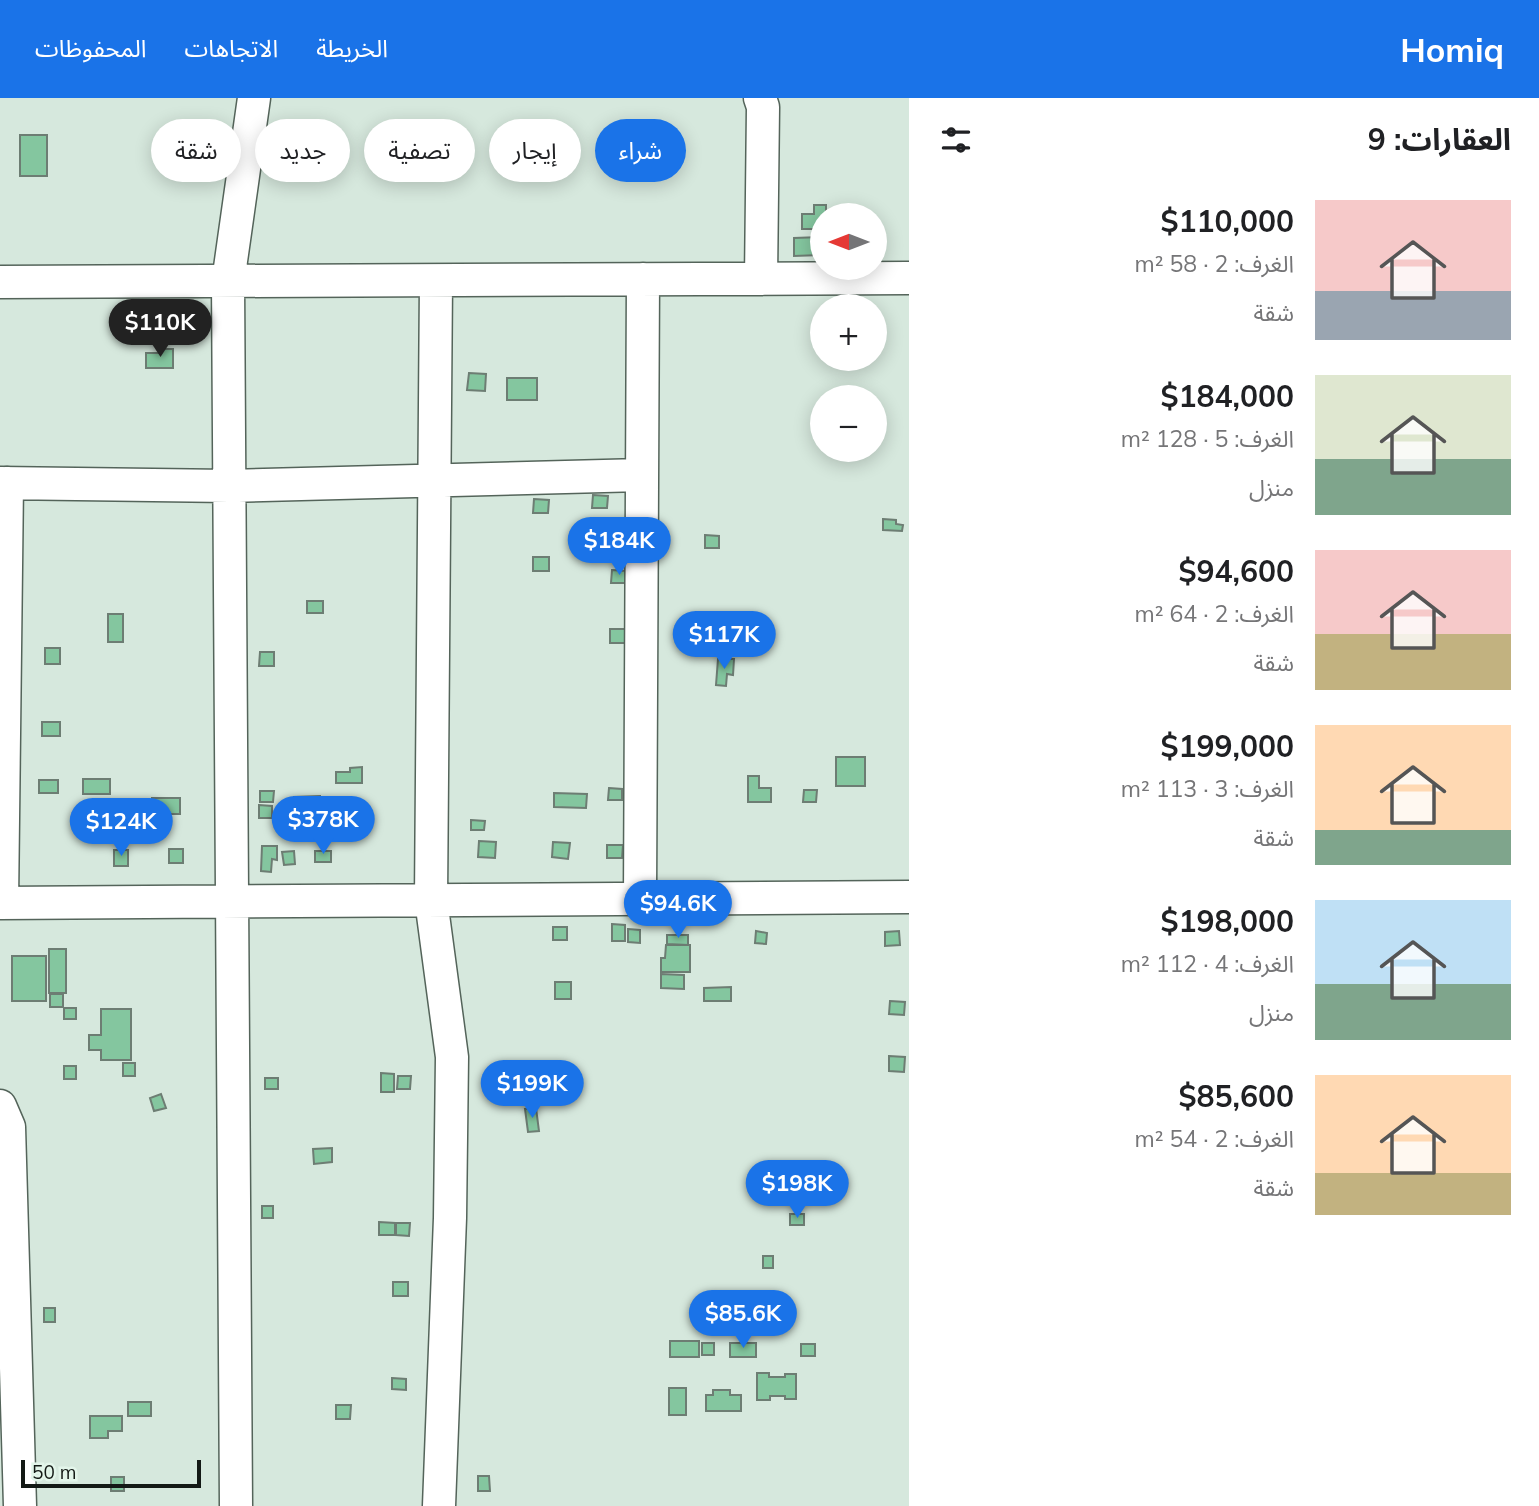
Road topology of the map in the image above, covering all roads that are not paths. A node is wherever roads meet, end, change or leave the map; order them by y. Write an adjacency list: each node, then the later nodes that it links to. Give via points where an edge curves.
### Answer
1 (254, 98): 8 (street)
2 (760, 98): 5 (street)
3 (909, 278): 5 (street)
4 (643, 279): 5 (street); 6 (street); 9 (street)
5 (761, 279)
6 (436, 281): 8 (street); 10 (street)
7 (0, 282): 8 (street)
8 (228, 282): 12 (street)
9 (642, 475): 10 (street); 14 (street)
10 (434, 481): 12 (street); 16 (street)
11 (4, 483): 12 (street); 17 (street)
12 (229, 486): 15 (street)
13 (909, 897): 14 (street)
14 (640, 898): 16 (street)
15 (232, 900): 16 (street); 17 (street); 20 (street)
16 (431, 900): 21 (street, via 452,1057)
17 (1, 903)
18 (0, 1106): 19 (street, via 9,1127)
19 (20, 1506)
20 (236, 1506)
21 (439, 1506)

